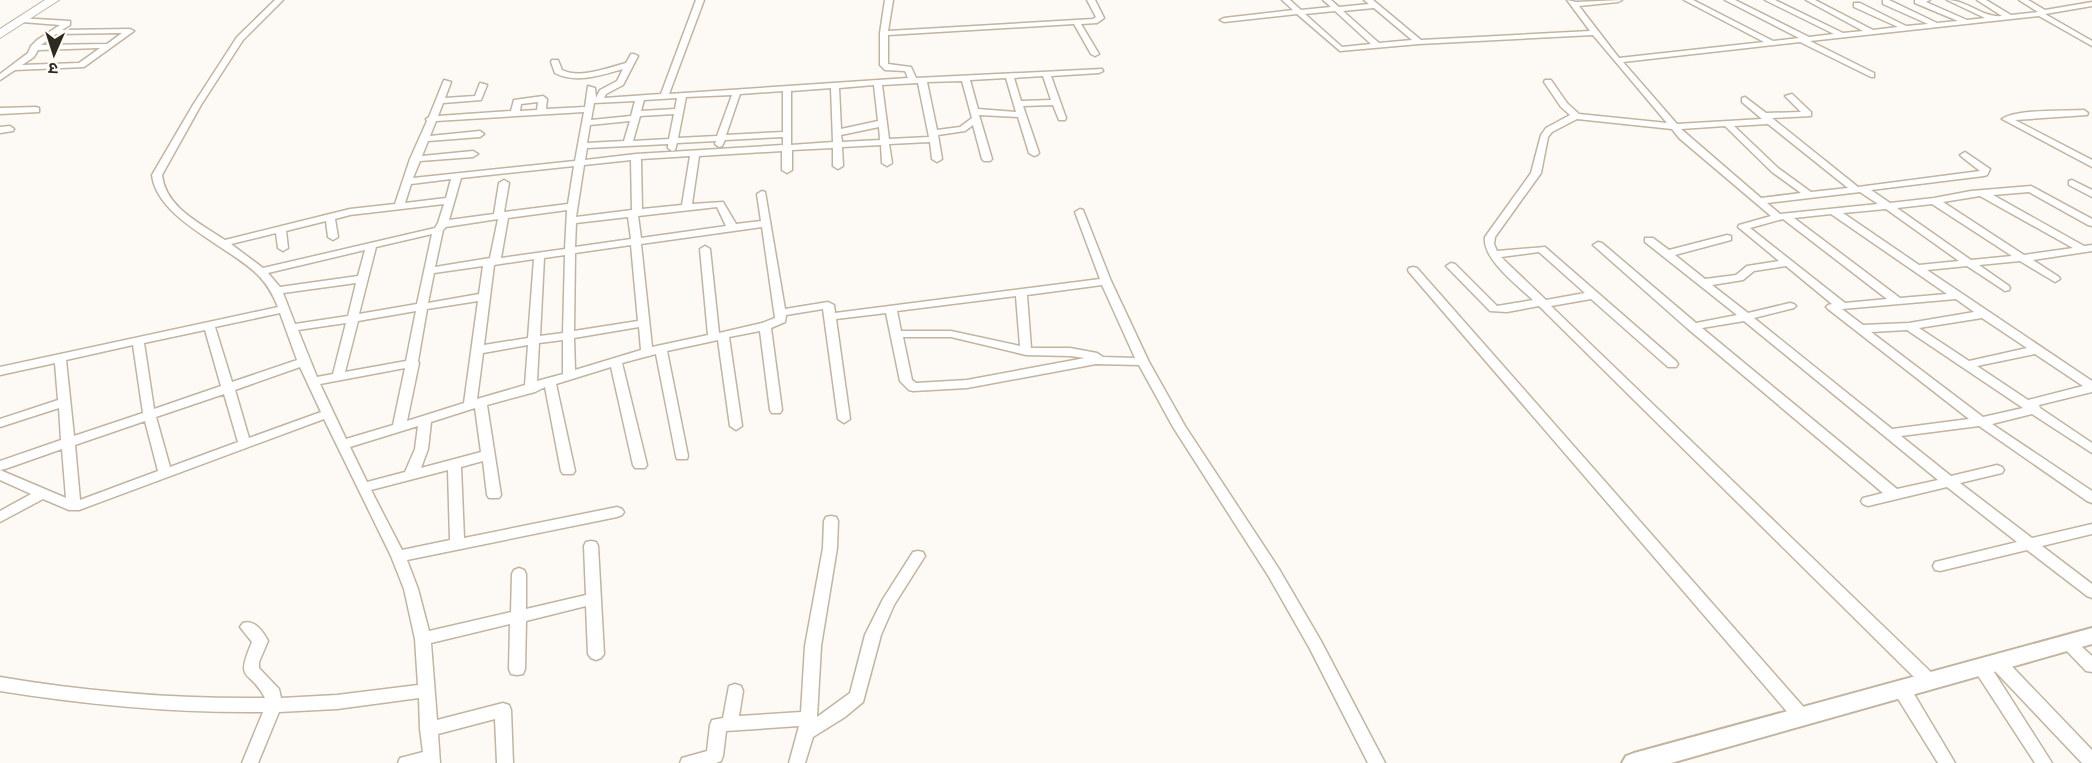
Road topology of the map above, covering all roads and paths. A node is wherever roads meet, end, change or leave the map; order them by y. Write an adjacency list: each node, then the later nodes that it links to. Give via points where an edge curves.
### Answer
1 (33, 0): 32 (main road)
2 (47, 0): 37 (main road)
3 (53, 0): 30 (main road)
4 (279, 0): 157 (street, via 240,39 157,175 158,184 177,212)
5 (700, 0): 73 (street)
6 (889, 0): 40 (street)
7 (1091, 0): 34 (street, via 1100,18)
8 (1286, 0): 26 (street)
9 (1328, 0): 25 (street)
10 (1368, 0): 24 (street)
11 (1618, 0): 20 (street)
12 (1689, 0): 46 (street)
13 (1729, 0): 44 (street)
14 (1769, 0): 43 (street)
15 (1810, 0): 39 (street)
16 (1926, 0): 33 (street, via 1918,1)
17 (1951, 0): 29 (street)
18 (1981, 0): 28 (street)
19 (2023, 0): 27 (street)
20 (1572, 2): 41 (street)
21 (1886, 2): 35 (street)
22 (2092, 4): 27 (street)
23 (1857, 5): 36 (street)
24 (1376, 6): 25 (street); 45 (street)
25 (1338, 9): 26 (street); 49 (street)
26 (1299, 12): 31 (street); 49 (street, via 1340,50)
27 (2042, 13): 28 (street); 47 (street)
28 (2009, 17): 29 (street)
29 (1992, 18): 33 (street)
30 (22, 20): 38 (street, via 67,23); 42 (main road)
31 (1224, 20)
32 (0, 21)
33 (1964, 21): 35 (street)
34 (1077, 22): 40 (street); 51 (street)
35 (1935, 24): 36 (street)
36 (1904, 28): 39 (street)
37 (0, 29)
38 (55, 32): 48 (street, via 129,30); 50 (street)
39 (1871, 32): 43 (street)
40 (884, 33): 63 (street, via 885,67 908,69)
41 (1595, 33): 45 (street); 53 (street)
42 (0, 34)
43 (1841, 35): 44 (street)
44 (1804, 39): 46 (street); 59 (street)
45 (1419, 42): 49 (street)
46 (1772, 43): 53 (street)
47 (2092, 44)
48 (108, 46): 50 (street); 56 (street, via 81,65)
49 (1378, 46)
50 (34, 48): 56 (street)
51 (1095, 54)
52 (634, 56): 55 (street)
53 (1618, 60): 97 (street)
54 (555, 62): 55 (street, via 558,71 567,75)
55 (630, 65): 79 (street, via 620,83 603,92)
56 (15, 68): 61 (street)
57 (1099, 71): 58 (street)
58 (1046, 74): 60 (street); 78 (street)
59 (1871, 75)
60 (1009, 76): 62 (street); 80 (street)
61 (0, 78)
62 (965, 78): 63 (street); 89 (street)
63 (917, 80): 65 (street); 101 (street)
64 (447, 82): 77 (street)
65 (878, 82): 68 (street); 95 (street)
66 (1548, 82): 90 (street)
67 (483, 85): 77 (street, via 478,98)
68 (835, 85): 70 (street); 98 (street)
69 (591, 88): 79 (street)
70 (787, 88): 71 (street); 100 (street)
71 (737, 91): 72 (street); 102 (street)
72 (682, 95): 73 (street); 83 (street)
73 (664, 96): 75 (street)
74 (1789, 96): 93 (street, via 1808,114)
75 (640, 98): 79 (street); 88 (street)
76 (1745, 100): 93 (street)
77 (438, 101): 92 (street)
78 (1056, 102): 80 (street); 91 (street)
79 (593, 104): 84 (street); 94 (street)
80 (1018, 104): 87 (street)
81 (36, 110): 82 (street)
82 (0, 111)
83 (678, 111): 88 (street); 104 (street)
84 (541, 113): 86 (street); 86 (street, via 543,99 517,102)
85 (2084, 113): 122 (street, via 2030,114 2006,119)
86 (515, 114): 92 (street)
87 (1021, 115): 89 (street, via 1005,112); 111 (street)
88 (635, 116): 94 (street); 106 (street)
89 (975, 116): 101 (street, via 962,129); 119 (street)
90 (1576, 116): 97 (street); 166 (street, via 1549,130 1536,173 1490,237)
91 (1062, 118)
92 (430, 119): 103 (street)
93 (1767, 119): 96 (street); 129 (street)
94 (587, 123): 107 (street)
95 (883, 123): 98 (street); 105 (street)
96 (1728, 125): 97 (street); 133 (street, via 1774,170)
97 (1675, 127): 135 (street)
98 (837, 133): 108 (street)
99 (480, 134): 103 (street)
100 (787, 134): 102 (street); 109 (street)
101 (933, 136): 105 (street); 118 (street)
102 (720, 138): 104 (street); 110 (street)
103 (423, 139): 117 (street)
104 (673, 141): 106 (street); 115 (street)
105 (885, 142): 108 (street); 121 (street)
106 (628, 144): 107 (street)
107 (583, 146): 120 (street)
108 (838, 146): 109 (street); 123 (street)
109 (787, 149): 110 (street); 124 (street)
110 (718, 153): 113 (street)
111 (1034, 153)
112 (474, 154): 117 (street)
113 (695, 154): 115 (street); 140 (street)
114 (1965, 155): 129 (street, via 1984,173)
115 (671, 156): 116 (street)
116 (636, 158): 120 (street); 143 (street)
117 (415, 159): 126 (street)
118 (938, 159)
119 (987, 159)
120 (580, 162): 125 (street); 138 (street)
121 (887, 163)
122 (2092, 164)
123 (838, 166)
124 (787, 170)
125 (457, 176): 126 (street); 134 (street)
126 (407, 182): 137 (street)
127 (504, 183): 144 (street)
128 (2072, 183): 132 (street)
129 (1859, 190): 133 (street); 139 (street)
130 (1982, 193): 136 (street); 149 (street, via 2031,189); 162 (street)
131 (762, 194): 148 (street)
132 (2092, 194)
133 (1809, 195): 135 (street)
134 (448, 201): 137 (street); 150 (street)
135 (1757, 201): 145 (street)
136 (1934, 201): 139 (street); 167 (street)
137 (400, 205): 146 (street)
138 (572, 206): 144 (street); 147 (street)
139 (1888, 206): 141 (street); 170 (street)
140 (687, 207): 143 (street); 151 (street, via 722,204)
141 (1833, 211): 145 (street); 172 (street)
142 (1080, 212): 178 (street)
143 (635, 213): 147 (street); 156 (street)
144 (501, 215): 150 (street); 168 (street)
145 (1781, 216): 169 (street, via 1743,227); 186 (street)
146 (330, 217): 152 (street); 153 (street)
147 (570, 221): 163 (street)
148 (766, 223): 151 (street); 193 (street)
149 (2092, 223)
150 (440, 227): 158 (street); 174 (street)
151 (732, 227): 156 (street)
152 (281, 229): 157 (street); 160 (street)
153 (333, 237)
154 (1727, 238): 164 (street)
155 (1649, 240): 164 (street)
156 (637, 241): 163 (street); 198 (street)
157 (223, 243): 175 (street)
158 (371, 245): 175 (street); 176 (street)
159 (1598, 245): 202 (street)
160 (284, 248)
161 (705, 249): 207 (street)
162 (2087, 249): 167 (street)
163 (569, 251): 165 (street); 206 (street)
164 (1667, 254): 179 (street)
165 (540, 255): 168 (street); 209 (street)
166 (1493, 255): 183 (street, via 1541,249); 187 (street)
167 (2024, 258): 170 (street); 177 (street)
168 (492, 261): 174 (street); 185 (street)
169 (1788, 263): 179 (street, via 1748,269 1735,279); 190 (street)
170 (1968, 263): 172 (street); 180 (street)
171 (1451, 266): 187 (street, via 1494,309)
172 (1916, 268): 184 (street)
173 (1413, 270): 294 (street)
174 (429, 271): 188 (street)
175 (261, 272): 181 (street)
176 (362, 279): 181 (street); 197 (street)
177 (2055, 279)
178 (1106, 281): 182 (street); 218 (street)
179 (1703, 283): 196 (street)
180 (2005, 288)
181 (277, 291): 191 (street)
182 (1021, 292): 192 (street); 213 (street)
183 (1594, 295): 187 (street); 221 (street)
184 (1957, 296): 186 (street); 194 (street)
185 (484, 297): 188 (street); 211 (street)
186 (1897, 301): 190 (street)
187 (1542, 303): 288 (street)
188 (424, 306): 197 (street); 219 (street)
189 (1790, 306): 196 (street)
190 (1842, 306): 204 (street, via 1832,307)
191 (283, 309): 199 (street); 203 (street)
192 (891, 309): 195 (street); 205 (street)
193 (780, 313): 195 (street, via 828,305); 200 (street, via 781,320)
194 (1984, 314): 201 (street); 212 (street)
195 (829, 317): 237 (street)
196 (1746, 317): 202 (street); 243 (street)
197 (353, 318): 203 (street); 224 (street)
198 (645, 323): 206 (street); 214 (street)
199 (209, 325): 208 (street); 228 (street)
200 (765, 326): 207 (street); 233 (street)
201 (1909, 326): 204 (street); 222 (street)
202 (1692, 327): 262 (street)
203 (291, 328): 217 (street)
204 (1861, 328): 239 (street)
205 (896, 334): 213 (street, via 951,334); 216 (street, via 906,381 920,388 967,384)
206 (568, 336): 209 (street); 225 (street)
207 (718, 337): 210 (street); 241 (street)
208 (138, 341): 215 (street); 236 (street)
209 (532, 341): 211 (street); 230 (street)
210 (661, 349): 214 (street); 249 (street)
211 (477, 350): 232 (street)
212 (2036, 350): 222 (street); 229 (street)
213 (1026, 351): 216 (street, via 1070,351)
214 (648, 352): 220 (street)
215 (60, 358): 223 (street); 231 (street)
216 (1104, 359): 218 (street)
217 (304, 362): 226 (street); 228 (street)
218 (1143, 362): 305 (street, via 1179,427 1316,645)
219 (413, 363): 224 (street); 242 (street)
220 (616, 363): 225 (street); 251 (street)
221 (1672, 364)
222 (1965, 365): 234 (street)
223 (0, 371)
224 (338, 376): 226 (street)
225 (569, 377): 227 (street)
226 (314, 381): 235 (street)
227 (550, 383): 230 (street); 254 (street)
228 (227, 388): 236 (street); 245 (street)
229 (2092, 388): 234 (street, via 2032,403)
230 (531, 389): 232 (street)
231 (65, 402): 240 (street); 244 (street)
232 (475, 406): 238 (street); 248 (street)
233 (776, 410)
234 (2034, 410): 239 (street); 247 (street)
235 (328, 413): 245 (street); 246 (street)
236 (149, 414): 244 (street); 255 (street)
237 (844, 419)
238 (425, 420): 242 (street); 257 (street, via 424,447)
239 (1981, 422): 243 (street); 263 (street)
240 (0, 423)
241 (736, 426)
242 (399, 428): 246 (street)
243 (1893, 433): 258 (street)
244 (69, 440): 252 (street); 265 (street)
245 (245, 444): 255 (street)
246 (344, 444): 259 (street)
247 (2092, 449)
248 (488, 455): 250 (street); 261 (street)
249 (682, 456)
250 (454, 464): 257 (street); 270 (street)
251 (640, 465)
252 (0, 466)
253 (1997, 470): 258 (street)
254 (568, 471)
255 (165, 473): 265 (street)
256 (0, 475): 260 (street)
257 (410, 475): 259 (street)
258 (1949, 481): 262 (street); 271 (street)
259 (364, 487): 273 (street)
260 (41, 494): 265 (street); 267 (street)
261 (494, 495)
262 (1895, 495): 264 (street)
263 (2092, 498)
264 (1868, 501)
265 (74, 507)
266 (617, 512): 270 (street)
267 (0, 517)
268 (831, 520): 296 (street, via 813,646)
269 (2092, 529): 271 (street)
270 (457, 544): 273 (street)
271 (2028, 544): 275 (street); 277 (street)
272 (591, 546): 278 (street)
273 (398, 556): 282 (street)
274 (918, 556): 296 (street, via 873,635 857,697 839,712)
275 (1940, 566)
276 (519, 574): 279 (street)
277 (2092, 592)
278 (593, 598): 279 (street); 284 (street)
279 (519, 617): 282 (street); 287 (street)
280 (248, 627): 293 (street, via 260,641 251,670 273,694)
281 (2092, 636): 283 (street)
282 (423, 639): 291 (street)
283 (2068, 643): 285 (street); 286 (street)
284 (596, 654)
285 (1989, 664): 288 (street); 299 (street); 308 (street)
286 (2092, 666)
287 (517, 669)
288 (1929, 681): 290 (street)
289 (0, 684): 293 (street, via 64,696 127,701)
290 (1900, 689): 294 (street); 307 (street)
291 (428, 690): 293 (street, via 348,701); 297 (street)
292 (735, 691): 295 (street)
293 (274, 704): 300 (street)
294 (1801, 716): 306 (street)
295 (730, 724): 296 (street); 303 (street, via 718,724 714,756)
296 (808, 725): 304 (street)
297 (428, 729): 298 (street); 302 (street, via 503,710)
298 (431, 760): 301 (street)
299 (2092, 762)
300 (250, 763)
301 (406, 763)
302 (505, 763)
303 (688, 763)
304 (797, 763)
305 (1377, 763)
306 (1634, 763)
307 (1947, 763)
308 (2044, 763)

